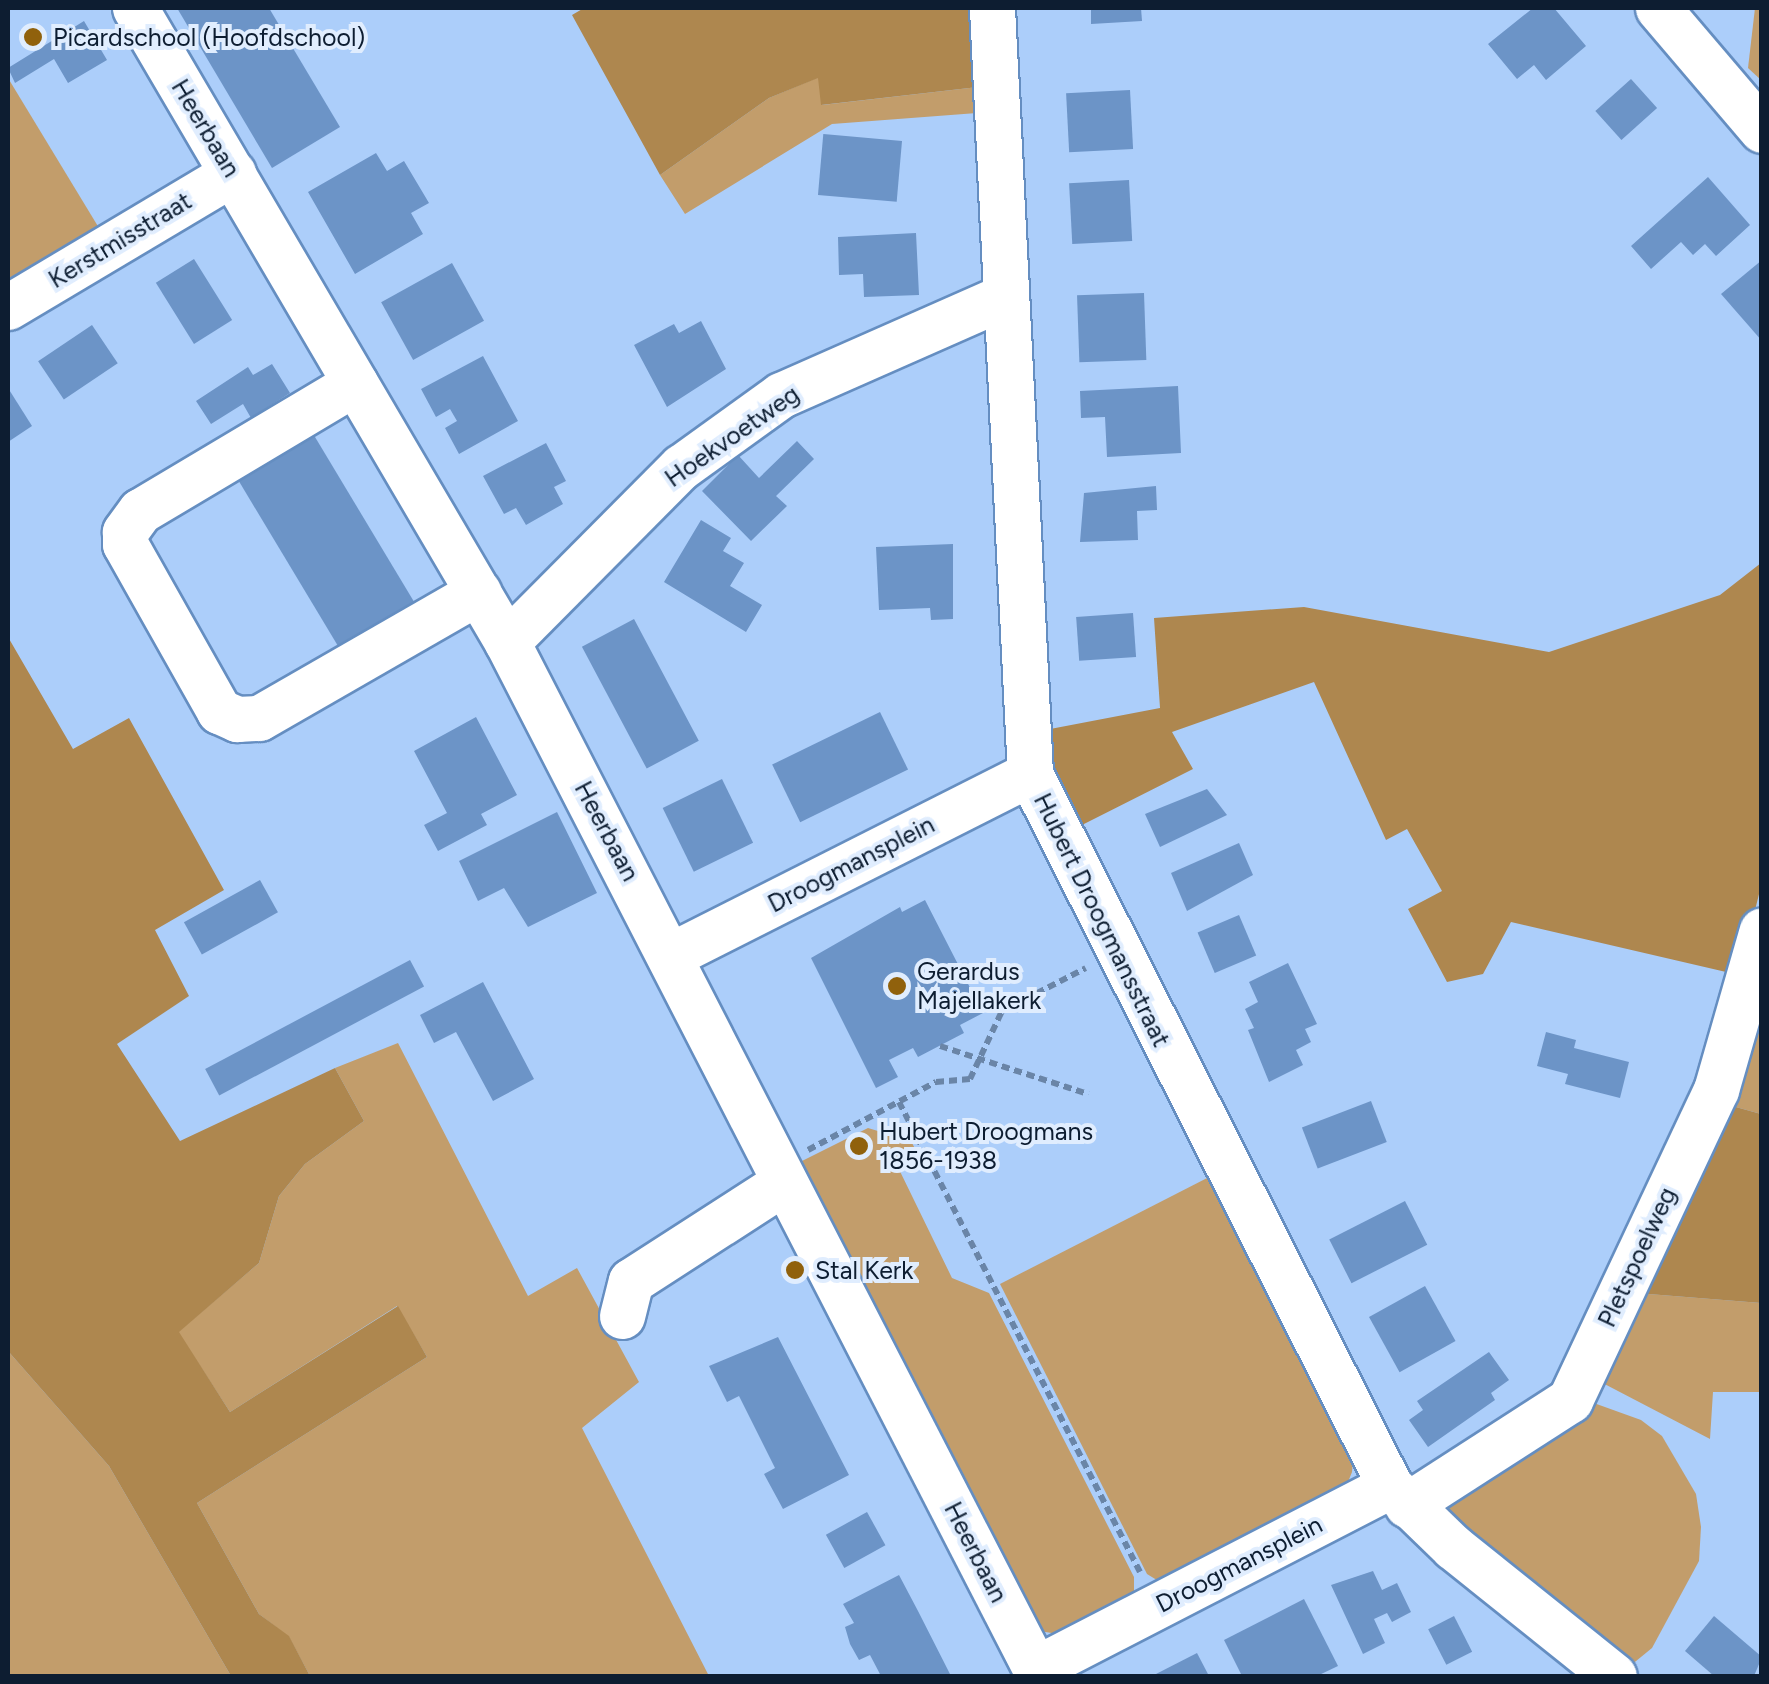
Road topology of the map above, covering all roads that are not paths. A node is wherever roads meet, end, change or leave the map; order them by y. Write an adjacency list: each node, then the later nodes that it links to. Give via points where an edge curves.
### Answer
1 (135, 8): 5 (street, Heerbaan)
2 (992, 8): 6 (street, Hubert Droogmansstraat)
3 (1658, 8): 4 (street)
4 (1762, 130)
5 (233, 173): 7 (street, Kerstmisstraat); 8 (street, Heerbaan)
6 (1002, 297): 10 (street, Hoekvoetweg, via 781,395 681,467); 11 (street, Hubert Droogmansstraat)
7 (8, 307)
8 (356, 384): 9 (street, Heerbaan); 9 (street, via 140,512 125,532 125,544 219,712 259,718)
9 (478, 592): 10 (street, Heerbaan)
10 (507, 642): 13 (street, Heerbaan)
11 (1030, 774): 13 (street, Droogmansplein); 16 (street, Hubert Droogmansstraat)
12 (1762, 930): 16 (street, Pletspoelweg, via 1716,1090 1570,1400)
13 (672, 954): 14 (street, Heerbaan)
14 (779, 1176): 15 (street, via 631,1281); 17 (street, Heerbaan)
15 (622, 1316)
16 (1399, 1496): 17 (street, Droogmansplein, via 1158,1606); 18 (street, Hubert Droogmansstraat)
17 (1037, 1673)
18 (1614, 1676)

